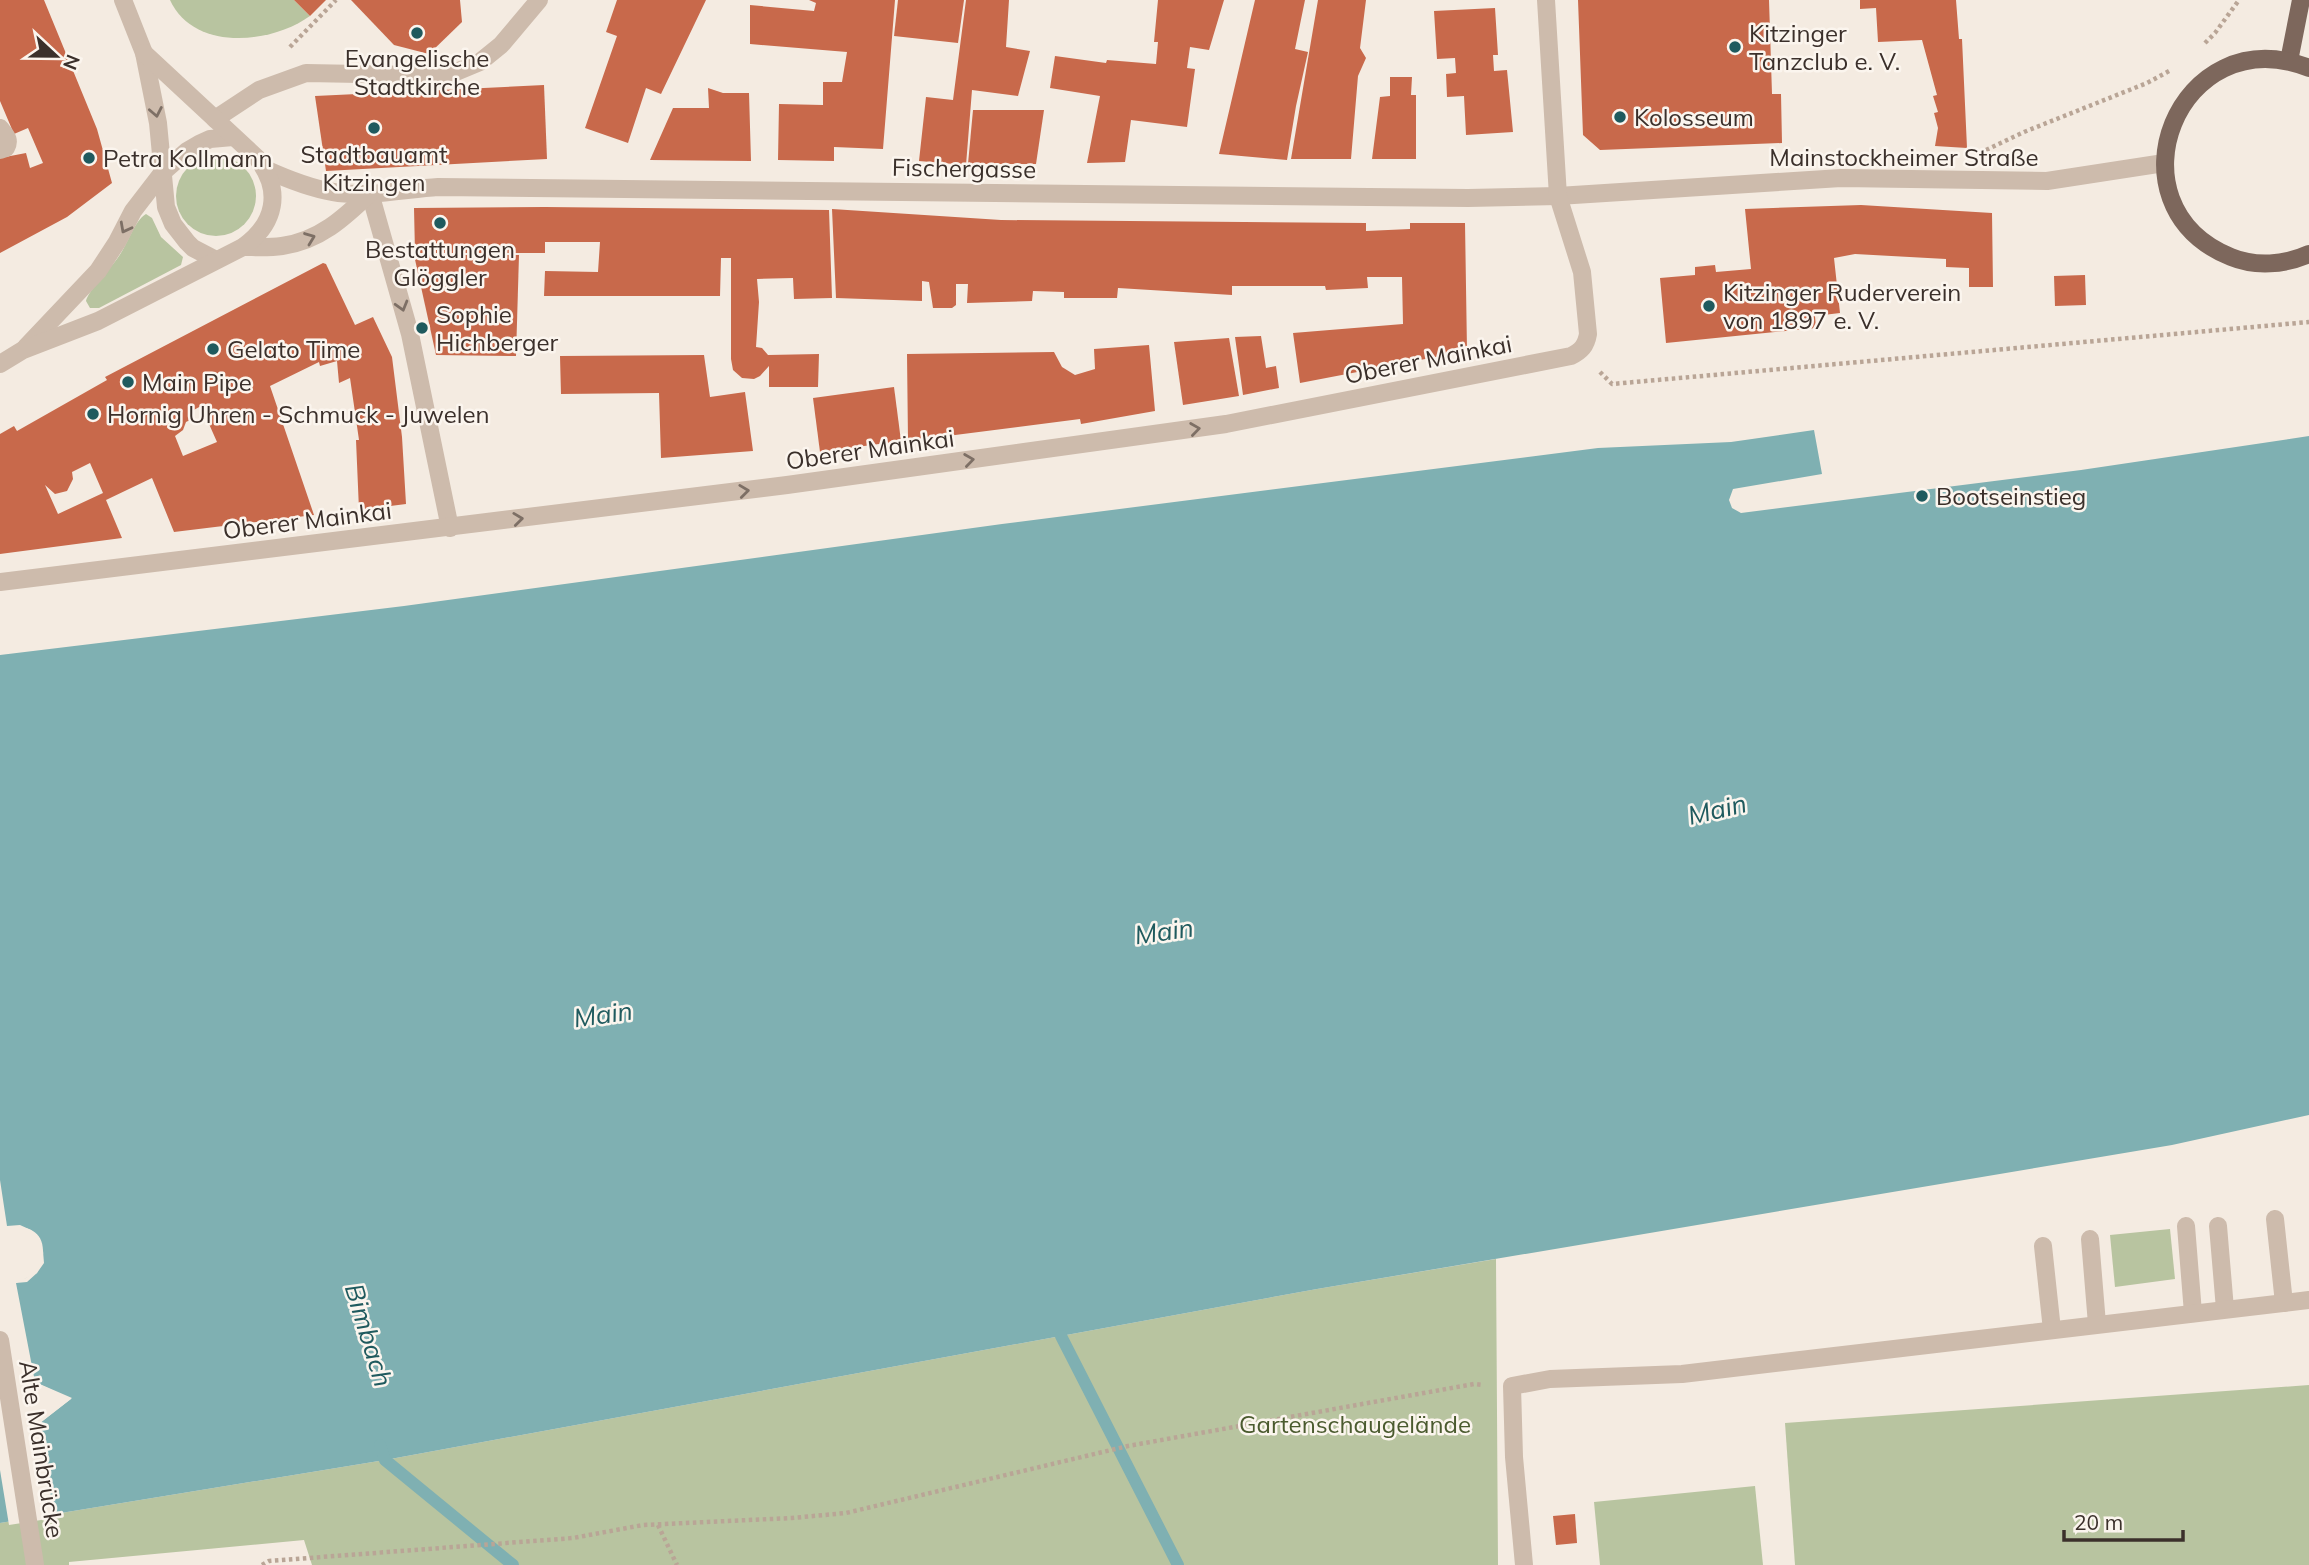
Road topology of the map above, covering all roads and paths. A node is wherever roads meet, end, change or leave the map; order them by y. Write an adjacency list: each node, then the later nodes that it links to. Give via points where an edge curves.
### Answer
1 (123, 0): 9 (street)
2 (336, 0): 7 (path)
3 (539, 0): 13 (street, via 501,45 480,62 456,72 306,73 259,90)
4 (1546, 0): 22 (street)
5 (2239, 0): 8 (path)
6 (2301, 0): 10 (main road)
7 (296, 39)
8 (2199, 48)
9 (144, 53): 13 (street); 20 (street, one-way to 20)
10 (2289, 61): 11 (main road); 18 (main road, via 2245,61 2203,81 2189,94 2172,123)
11 (2309, 68)
12 (2171, 70): 17 (path)
13 (215, 119): 15 (street)
14 (0, 128): 16 (street, via 9,144)
15 (233, 137): 19 (street); 20 (street, via 210,139)
16 (0, 150)
17 (1975, 154)
18 (2164, 163): 22 (street, Mainstockheimer Straße, via 2047,181 1840,178); 24 (main road, via 2182,219 2217,251 2260,264)
19 (265, 169): 21 (street, Fischergasse, via 317,189); 23 (street, via 271,183 271,213 265,227)
20 (163, 172): 25 (street, via 166,207 173,224 193,248); 27 (street, one-way to 27, via 133,211 98,271)
21 (370, 193): 22 (street, Fischergasse, via 452,187); 23 (street, one-way to 21, via 281,247 313,237 339,223); 30 (street, one-way to 30, via 410,334)
22 (1558, 196): 28 (street, via 1582,272 1588,334)
23 (243, 247): 25 (street)
24 (2309, 254)
25 (216, 260): 27 (street, via 98,321)
26 (2309, 322): 28 (path, via 1612,384)
27 (23, 350): 29 (street)
28 (1580, 352): 30 (street, Oberer Mainkai, one-way to 28, via 1226,424)
29 (0, 364)
30 (450, 528): 31 (street, Oberer Mainkai)
31 (0, 582)
32 (2275, 1219): 38 (street)
33 (2186, 1226): 40 (street)
34 (2218, 1226): 39 (street)
35 (2090, 1239): 41 (street)
36 (2043, 1245): 42 (street)
37 (2309, 1300): 38 (street)
38 (2284, 1303): 39 (street)
39 (2225, 1309): 40 (street)
40 (2193, 1313): 41 (street)
41 (2097, 1324): 42 (street)
42 (2052, 1330): 44 (street, via 1682,1374 1550,1378)
43 (0, 1340): 47 (street, Alte Mainbrücke)
44 (1512, 1386): 45 (path, via 1474,1384 1128,1446 846,1513); 50 (street)
45 (658, 1525): 46 (path, via 573,1538); 49 (path)
46 (270, 1563): 48 (path)
47 (35, 1565)
48 (262, 1565)
49 (677, 1565)
50 (1524, 1565)

